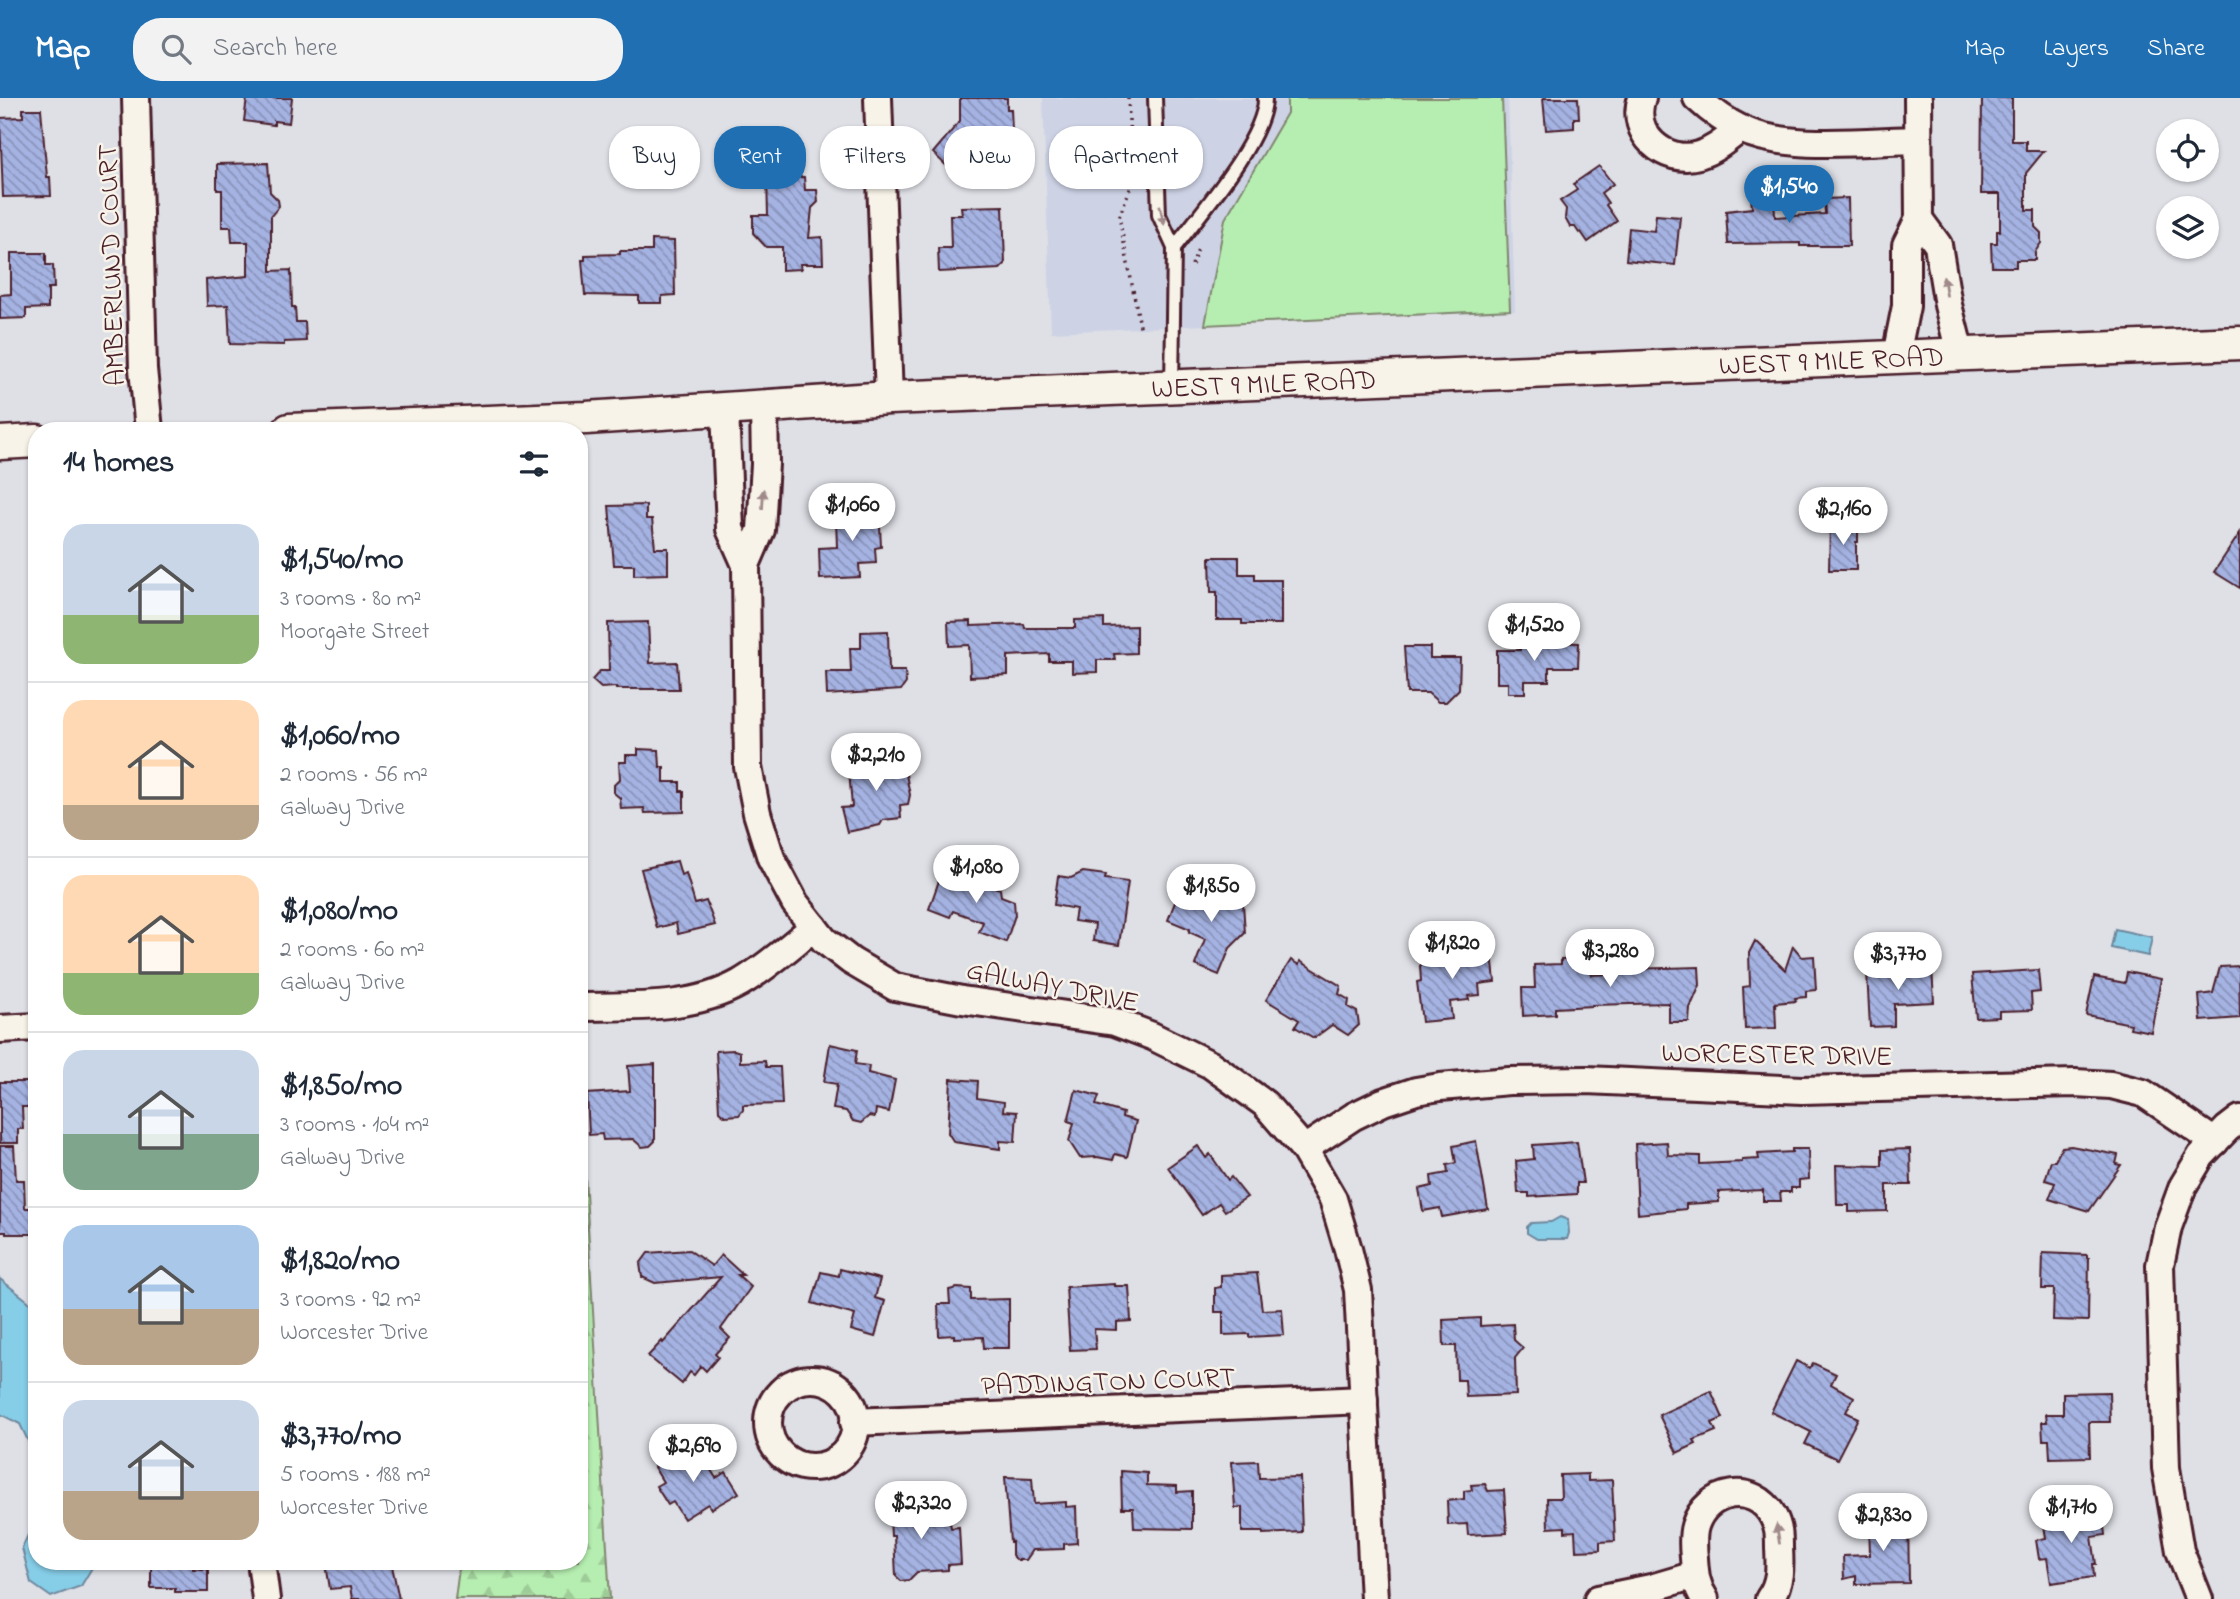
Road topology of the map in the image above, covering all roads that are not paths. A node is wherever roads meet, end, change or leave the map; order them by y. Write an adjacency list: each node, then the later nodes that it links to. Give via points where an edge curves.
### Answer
1 (136, 98): 19 (street, AMBERLUND COURT)
2 (878, 98): 16 (street)
3 (1154, 98): 11 (lane, one-way to 11, via 1159,215)
4 (1265, 98): 11 (lane, via 1265,110 1234,171)
5 (1642, 98): 8 (street, via 1640,122 1647,139 1675,155 1696,156 1716,148)
6 (1697, 98): 8 (street)
7 (1918, 98): 9 (street)
8 (1740, 129): 9 (street, via 1769,138 1810,142)
9 (1917, 140): 10 (street)
10 (1919, 219): 13 (street, one-way to 10, via 1938,245); 14 (street, via 1906,245 1906,306)
11 (1174, 247): 15 (lane)
12 (2240, 343): 13 (street, WEST 9 MILE ROAD)
13 (1960, 353): 14 (street, WEST 9 MILE ROAD)
14 (1896, 356): 15 (street, WEST 9 MILE ROAD)
15 (1172, 387): 16 (street, WEST 9 MILE ROAD)
16 (889, 398): 17 (street, WEST 9 MILE ROAD)
17 (764, 407): 18 (street, WEST 9 MILE ROAD); 23 (street, GALWAY DRIVE, one-way to 17, via 761,530)
18 (725, 410): 20 (street, WEST 9 MILE ROAD); 23 (street, GALWAY DRIVE, via 730,529)
19 (148, 422)
20 (463, 422)
21 (28, 441): 22 (street)
22 (0, 443)
23 (746, 565): 24 (street, GALWAY DRIVE, via 748,767 771,858)
24 (814, 927): 25 (street, via 738,984 703,997 672,1004); 30 (street, GALWAY DRIVE, via 850,961 895,986 1115,1022 1152,1037 1211,1065 1265,1104)
25 (588, 1007)
26 (28, 1027): 27 (street)
27 (0, 1029)
28 (2240, 1119): 29 (street)
29 (2215, 1142): 30 (street, WORCESTER DRIVE, via 2143,1094 2111,1085 1802,1090 1586,1080 1416,1091 1354,1116); 39 (street, via 2183,1186 2160,1265 2166,1468 2180,1551)
30 (1304, 1149): 31 (street, GALWAY DRIVE, via 1333,1199 1349,1249 1358,1290)
31 (1364, 1400): 32 (street, PADDINGTON COURT); 36 (street, GALWAY DRIVE)
32 (855, 1422)
33 (262, 1570): 35 (street)
34 (1700, 1587): 37 (street, via 1651,1588); 38 (street, one-way to 34, via 1780,1577 1779,1533 1769,1509 1749,1495 1723,1495 1700,1513 1693,1534)
35 (266, 1599)
36 (1374, 1599)
37 (1598, 1599)
38 (1769, 1599)
39 (2199, 1599)

